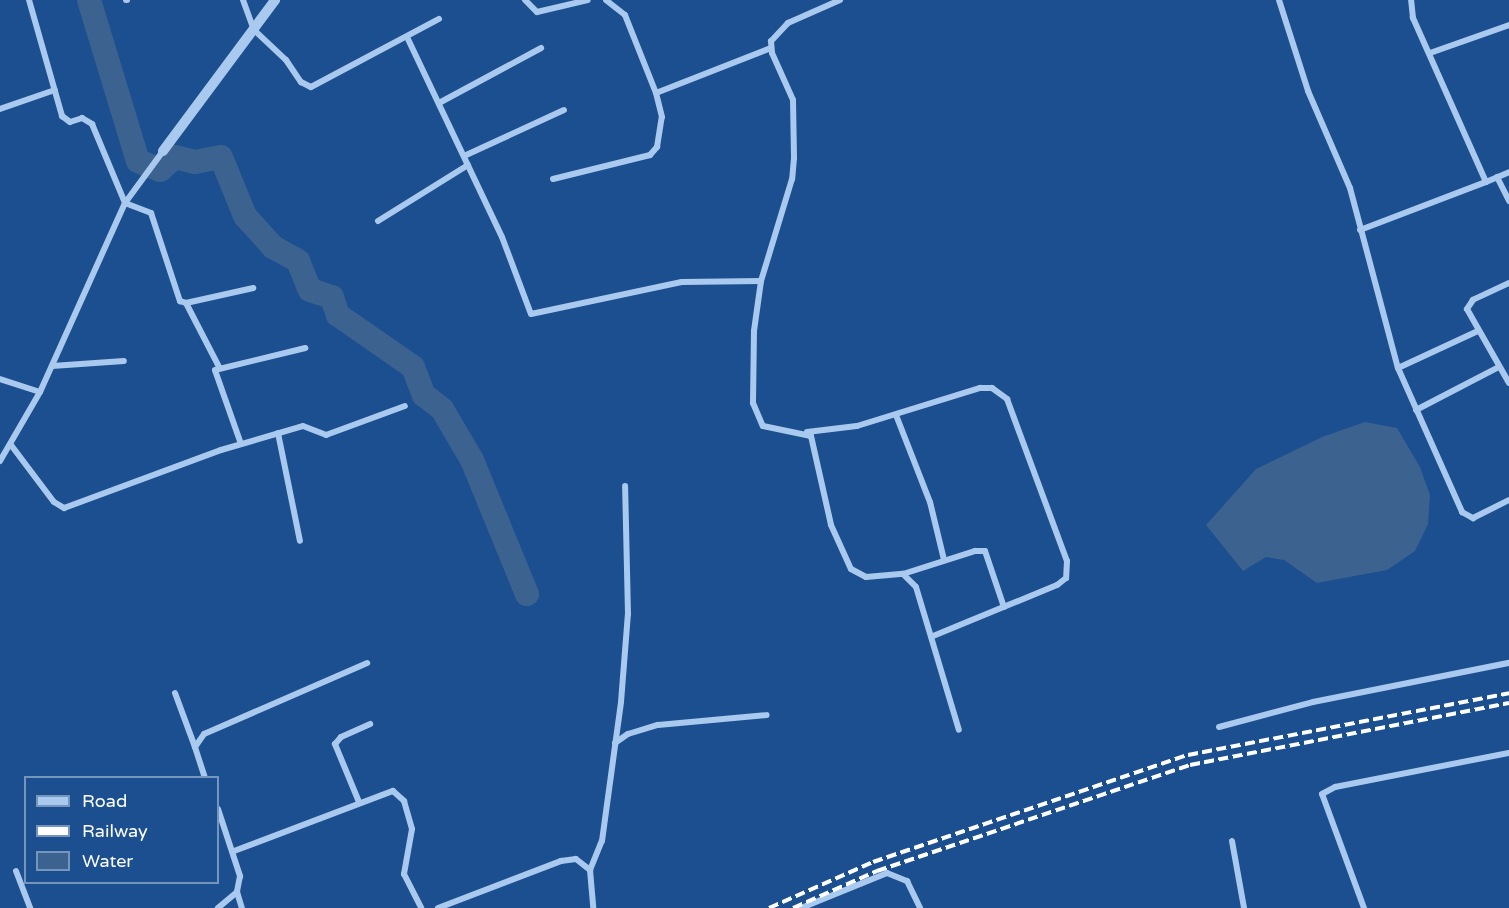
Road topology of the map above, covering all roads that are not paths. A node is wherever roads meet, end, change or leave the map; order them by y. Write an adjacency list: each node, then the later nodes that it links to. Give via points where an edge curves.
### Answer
1 (28, 0): 17 (street)
2 (243, 0): 12 (street)
3 (275, 0): 12 (street)
4 (525, 0): 5 (street, via 532,10 544,12)
5 (588, 0)
6 (606, 0): 18 (street, via 625,15)
7 (840, 0): 15 (street, via 788,23 775,34)
8 (1279, 0): 32 (street, via 1308,91 1350,188)
9 (1412, 0): 16 (street, via 1413,18)
10 (439, 19): 13 (street)
11 (1509, 25): 16 (street)
12 (254, 30): 13 (street, via 286,60 301,82 311,87); 22 (street)
13 (406, 37): 19 (street)
14 (541, 48): 19 (street)
15 (771, 48): 18 (street); 33 (street, via 793,100 795,135 792,179)
16 (1430, 53): 28 (street)
17 (55, 90): 20 (street); 30 (street, via 65,121 82,118 92,123)
18 (656, 93): 27 (street, via 662,117 654,152)
19 (439, 103): 23 (street)
20 (0, 109)
21 (564, 110): 23 (street)
22 (163, 151): 30 (street)
23 (464, 156): 24 (street)
24 (468, 165): 31 (street); 33 (street, via 531,314 682,282)
25 (1509, 172): 26 (street)
26 (1497, 177): 28 (street); 29 (street)
27 (553, 179)
28 (1486, 182): 32 (street)
29 (1509, 201)
30 (125, 203): 36 (street, via 151,213 176,294); 40 (street)
31 (378, 221)
32 (1360, 230): 43 (street)
33 (761, 281): 50 (street, via 754,332 755,414 758,422 771,429)
34 (1509, 283): 37 (street, via 1468,304 1468,314)
35 (253, 288): 36 (street)
36 (186, 303): 41 (street)
37 (1478, 331): 42 (street); 43 (street)
38 (305, 348): 41 (street)
39 (124, 361): 40 (street)
40 (52, 366): 46 (street)
41 (219, 367): 52 (street, via 215,378)
42 (1500, 367): 45 (street); 48 (street)
43 (1398, 368): 48 (street)
44 (0, 379): 46 (street)
45 (1509, 383)
46 (40, 392): 53 (street)
47 (405, 406): 51 (street, via 326,435 308,425)
48 (1416, 410): 56 (street, via 1465,516 1473,518)
49 (896, 415): 50 (street, via 857,426); 58 (street, via 927,492); 60 (street, via 980,388 992,388 1007,399 1068,572 1062,583)
50 (806, 432): 59 (street, via 814,443 823,501 847,564 867,577)
51 (278, 433): 52 (street); 57 (street)
52 (241, 444): 53 (street, via 64,508 54,502)
53 (11, 445): 54 (street)
54 (0, 461)
55 (625, 486): 69 (street, via 628,614)
56 (1509, 500)
57 (300, 541)
58 (944, 560): 59 (street); 60 (street, via 985,551)
59 (903, 574): 61 (street, via 916,587)
60 (1004, 607): 61 (street)
61 (932, 637): 68 (street)
62 (366, 663): 70 (street, via 204,734)
63 (1509, 663): 67 (street, via 1323,699)
64 (175, 693): 70 (street)
65 (767, 715): 69 (street, via 658,725 628,734)
66 (370, 724): 73 (street, via 335,744)
67 (1219, 727)
68 (959, 730)
69 (615, 743): 77 (street, via 602,841)
70 (195, 747): 72 (street)
71 (1509, 753): 89 (street, via 1326,790 1322,799)
72 (205, 776)
73 (359, 802): 76 (street); 83 (street, via 386,791 400,794 412,829 404,874)
74 (219, 812): 76 (street)
75 (1232, 842): 88 (street)
76 (234, 850): 79 (street, via 240,876)
77 (590, 870): 84 (street, via 585,862 569,859); 85 (street)
78 (16, 871): 80 (street)
79 (237, 892): 81 (street); 82 (street)
80 (30, 908)
81 (218, 908)
82 (242, 908)
83 (421, 908)
84 (438, 908)
85 (593, 908)
86 (801, 908): 87 (street, via 887,873 907,881)
87 (920, 908)
88 (1244, 908)
89 (1364, 908)

